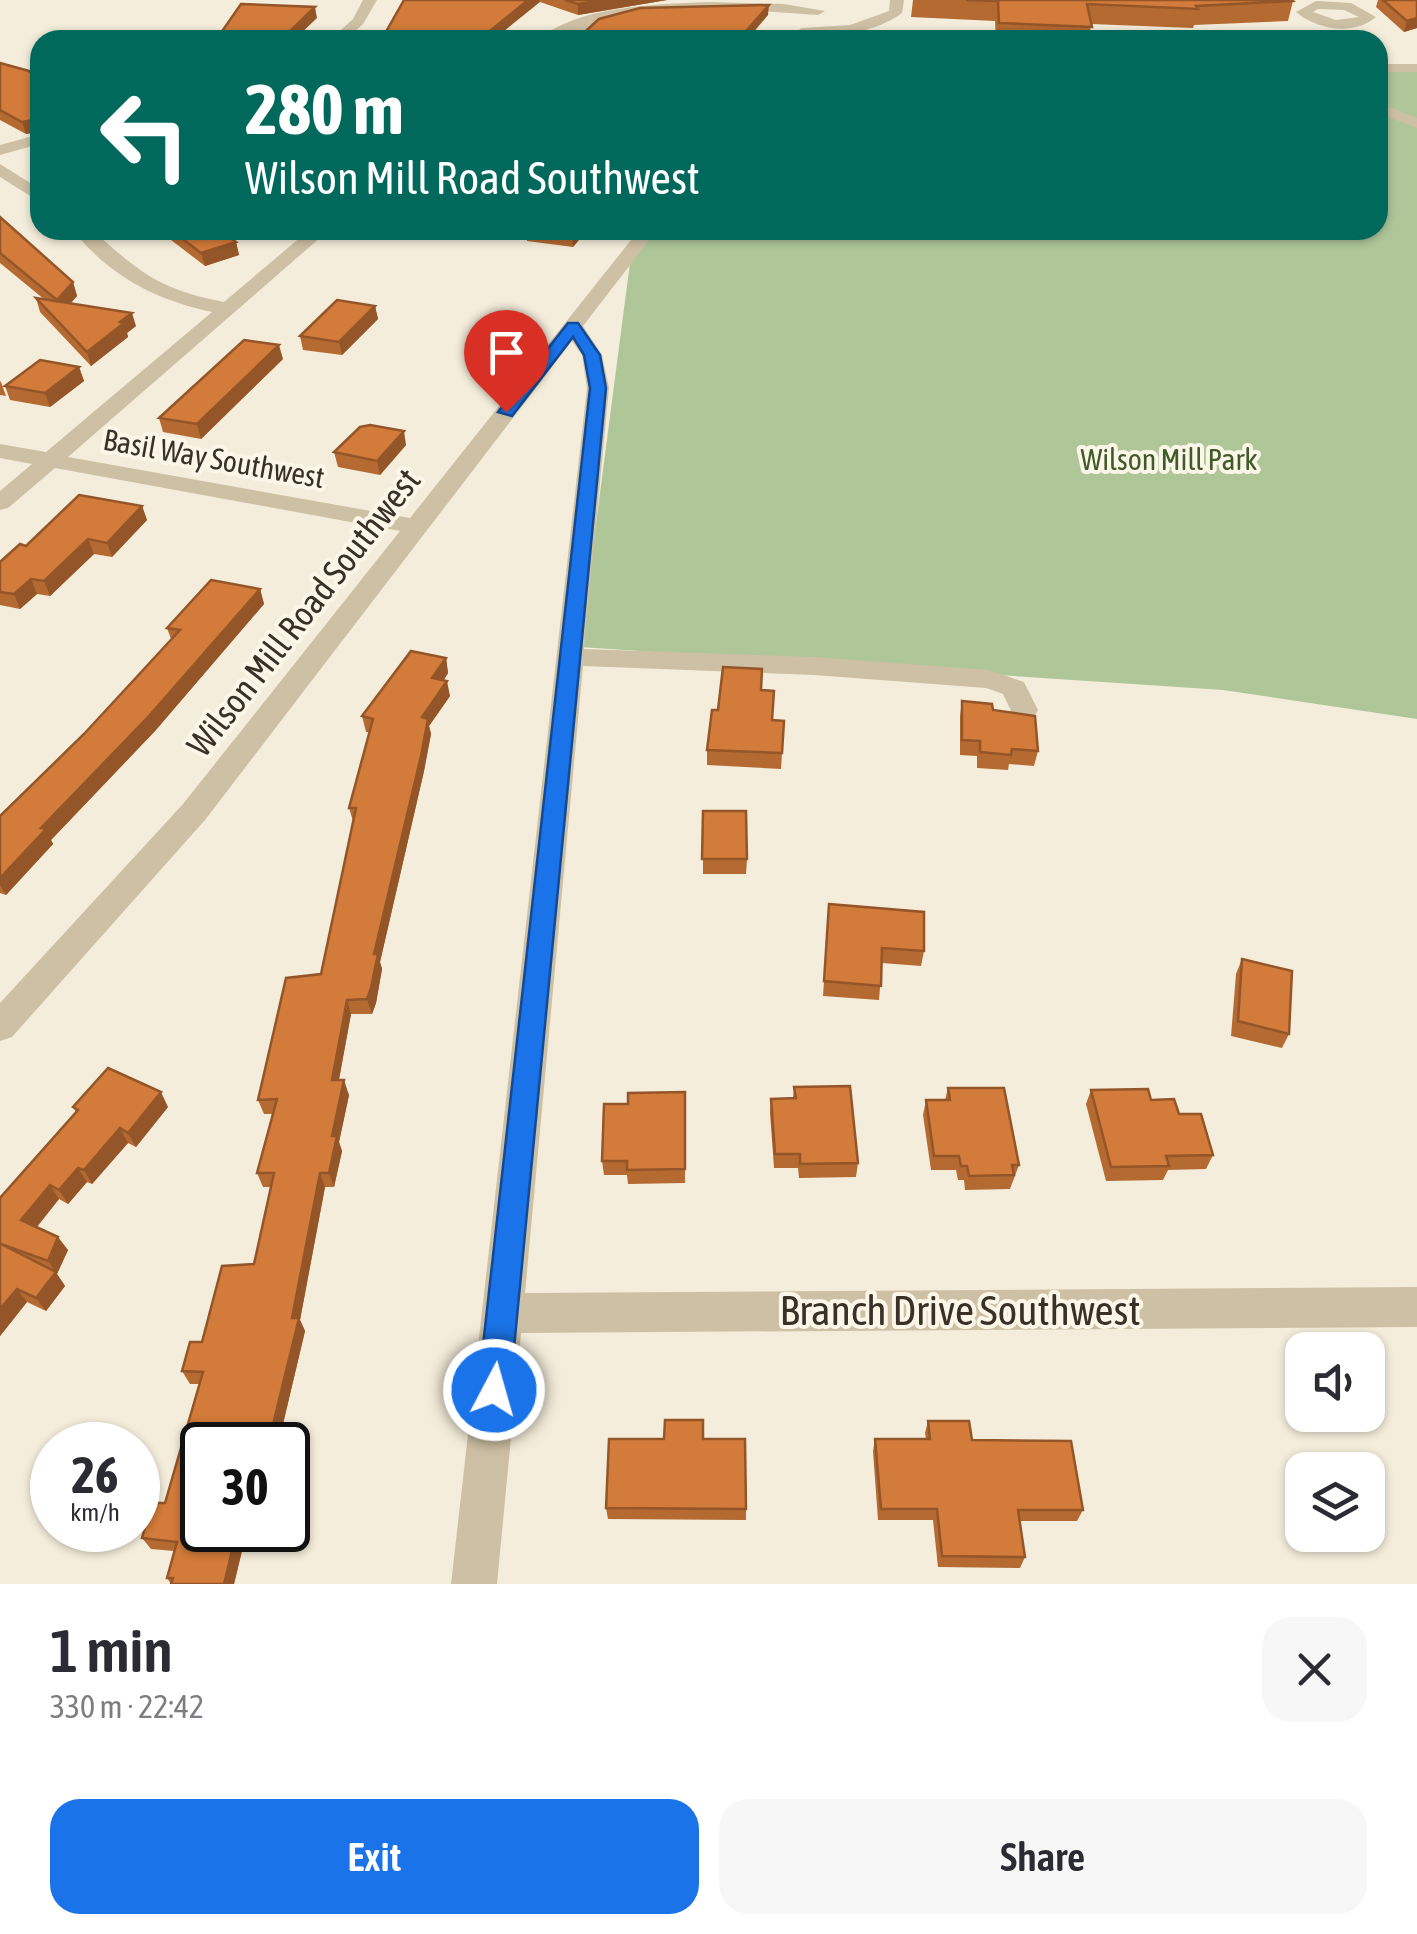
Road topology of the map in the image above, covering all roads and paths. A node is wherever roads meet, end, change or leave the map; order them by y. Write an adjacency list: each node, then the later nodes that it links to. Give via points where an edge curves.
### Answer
1 (370, 0): 4 (street)
2 (897, 0): 7 (street, via 896,13)
3 (822, 5): 5 (street, via 647,2 575,18); 6 (street)
4 (348, 30)
5 (557, 30)
6 (803, 30)
7 (846, 30)
8 (1388, 68): 9 (street)
9 (1417, 68)
10 (1388, 112): 11 (street)
11 (1417, 123)
12 (30, 142): 13 (street)
13 (0, 150)
14 (0, 169): 15 (street)
15 (30, 190)
16 (93, 240): 19 (street, via 144,284)
17 (308, 240): 19 (street)
18 (640, 240): 20 (street, Wilson Mill Road Southwest)
19 (228, 308): 22 (street)
20 (573, 326): 24 (street, Wilson Mill Road Southwest); 25 (street, via 592,355 598,388)
21 (0, 451): 22 (street, Basil Way Southwest)
22 (49, 461): 23 (street); 24 (street, Basil Way Southwest)
23 (0, 502)
24 (417, 527): 27 (street, Wilson Mill Road Southwest, via 194,812)
25 (570, 657): 26 (street, via 989,680 1014,688); 29 (street)
26 (1024, 710)
27 (0, 1027)
28 (1417, 1306): 29 (street, Branch Drive Southwest)
29 (502, 1313): 30 (street)
30 (474, 1584)

